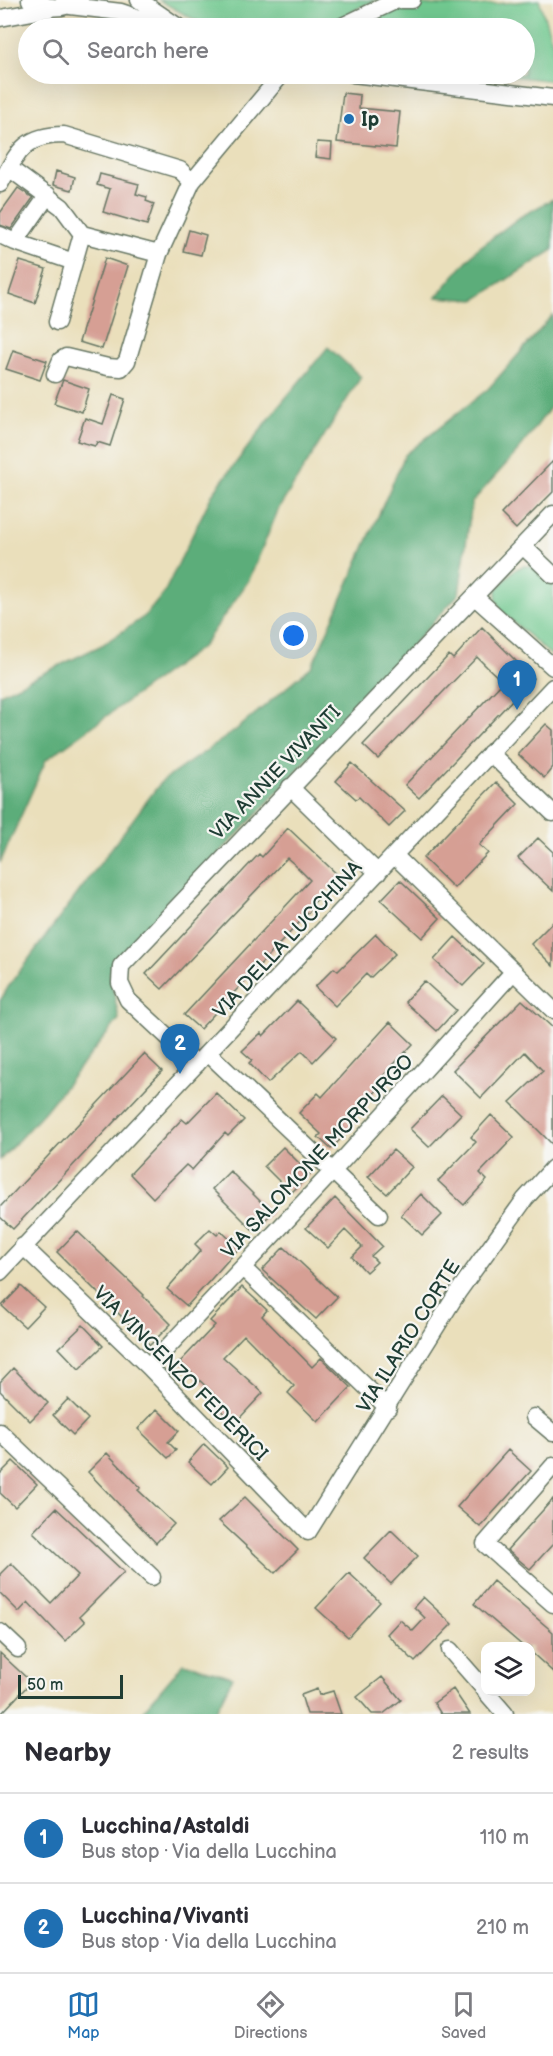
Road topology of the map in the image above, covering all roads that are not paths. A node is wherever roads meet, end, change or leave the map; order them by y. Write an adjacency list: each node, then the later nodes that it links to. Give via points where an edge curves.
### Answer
1 (30, 0): 6 (street)
2 (139, 0): 9 (street)
3 (395, 0): 4 (street); 10 (street)
4 (412, 0)
5 (75, 3): 6 (street); 8 (street)
6 (50, 8): 7 (street)
7 (0, 18)
8 (139, 18)
9 (165, 18)
10 (358, 18)
11 (274, 84): 15 (street)
12 (436, 84): 13 (street)
13 (553, 98)
14 (9, 168): 15 (street, via 18,152 32,140 64,135 180,170); 16 (street); 17 (street)
15 (192, 182): 20 (street)
16 (0, 184)
17 (48, 195): 18 (street); 19 (street)
18 (82, 234): 20 (street); 21 (street)
19 (8, 239): 21 (street)
20 (159, 254): 23 (street, via 128,361 121,368 66,357)
21 (74, 262): 22 (street)
22 (57, 322)
23 (55, 374)
24 (553, 514): 25 (street, VIA ANNIE VIVANTI)
25 (522, 546): 26 (street); 27 (street, VIA ANNIE VIVANTI)
26 (553, 575)
27 (475, 597): 28 (street); 31 (street, VIA ANNIE VIVANTI)
28 (553, 667)
29 (553, 687): 30 (street, VIA DELLA LUCCHINA)
30 (490, 753): 32 (street); 33 (street, VIA DELLA LUCCHINA)
31 (290, 787): 34 (street); 37 (street, VIA ANNIE VIVANTI, via 121,966 120,983 128,1000)
32 (553, 813)
33 (394, 856): 34 (street, VIA DELLA LUCCHINA); 35 (street)
34 (378, 873): 37 (street, VIA DELLA LUCCHINA)
35 (514, 972): 36 (street); 39 (street, VIA SALOMONE MORPURGO)
36 (553, 1010)
37 (202, 1059): 39 (street); 41 (street, VIA DELLA LUCCHINA)
38 (553, 1168): 45 (street, VIA ILARIO CORTE, via 525,1199 458,1292)
39 (332, 1172): 40 (street); 42 (street, VIA SALOMONE MORPURGO)
40 (379, 1215)
41 (23, 1246): 43 (street, VIA DELLA LUCCHINA); 44 (street, VIA VINCENZO FEDERICI)
42 (243, 1268): 44 (street, VIA SALOMONE MORPURGO); 45 (street)
43 (0, 1272)
44 (149, 1367): 50 (street, VIA VINCENZO FEDERICI)
45 (388, 1408): 50 (street, VIA ILARIO CORTE)
46 (534, 1417): 48 (street)
47 (0, 1432): 51 (street)
48 (553, 1433)
49 (553, 1466): 52 (street, via 485,1544)
50 (308, 1532)
51 (152, 1577)
52 (553, 1604)
53 (0, 1632): 54 (street)
54 (18, 1649)
55 (450, 1650): 56 (street)
56 (481, 1685)
57 (490, 1696): 58 (street)
58 (505, 1714)

